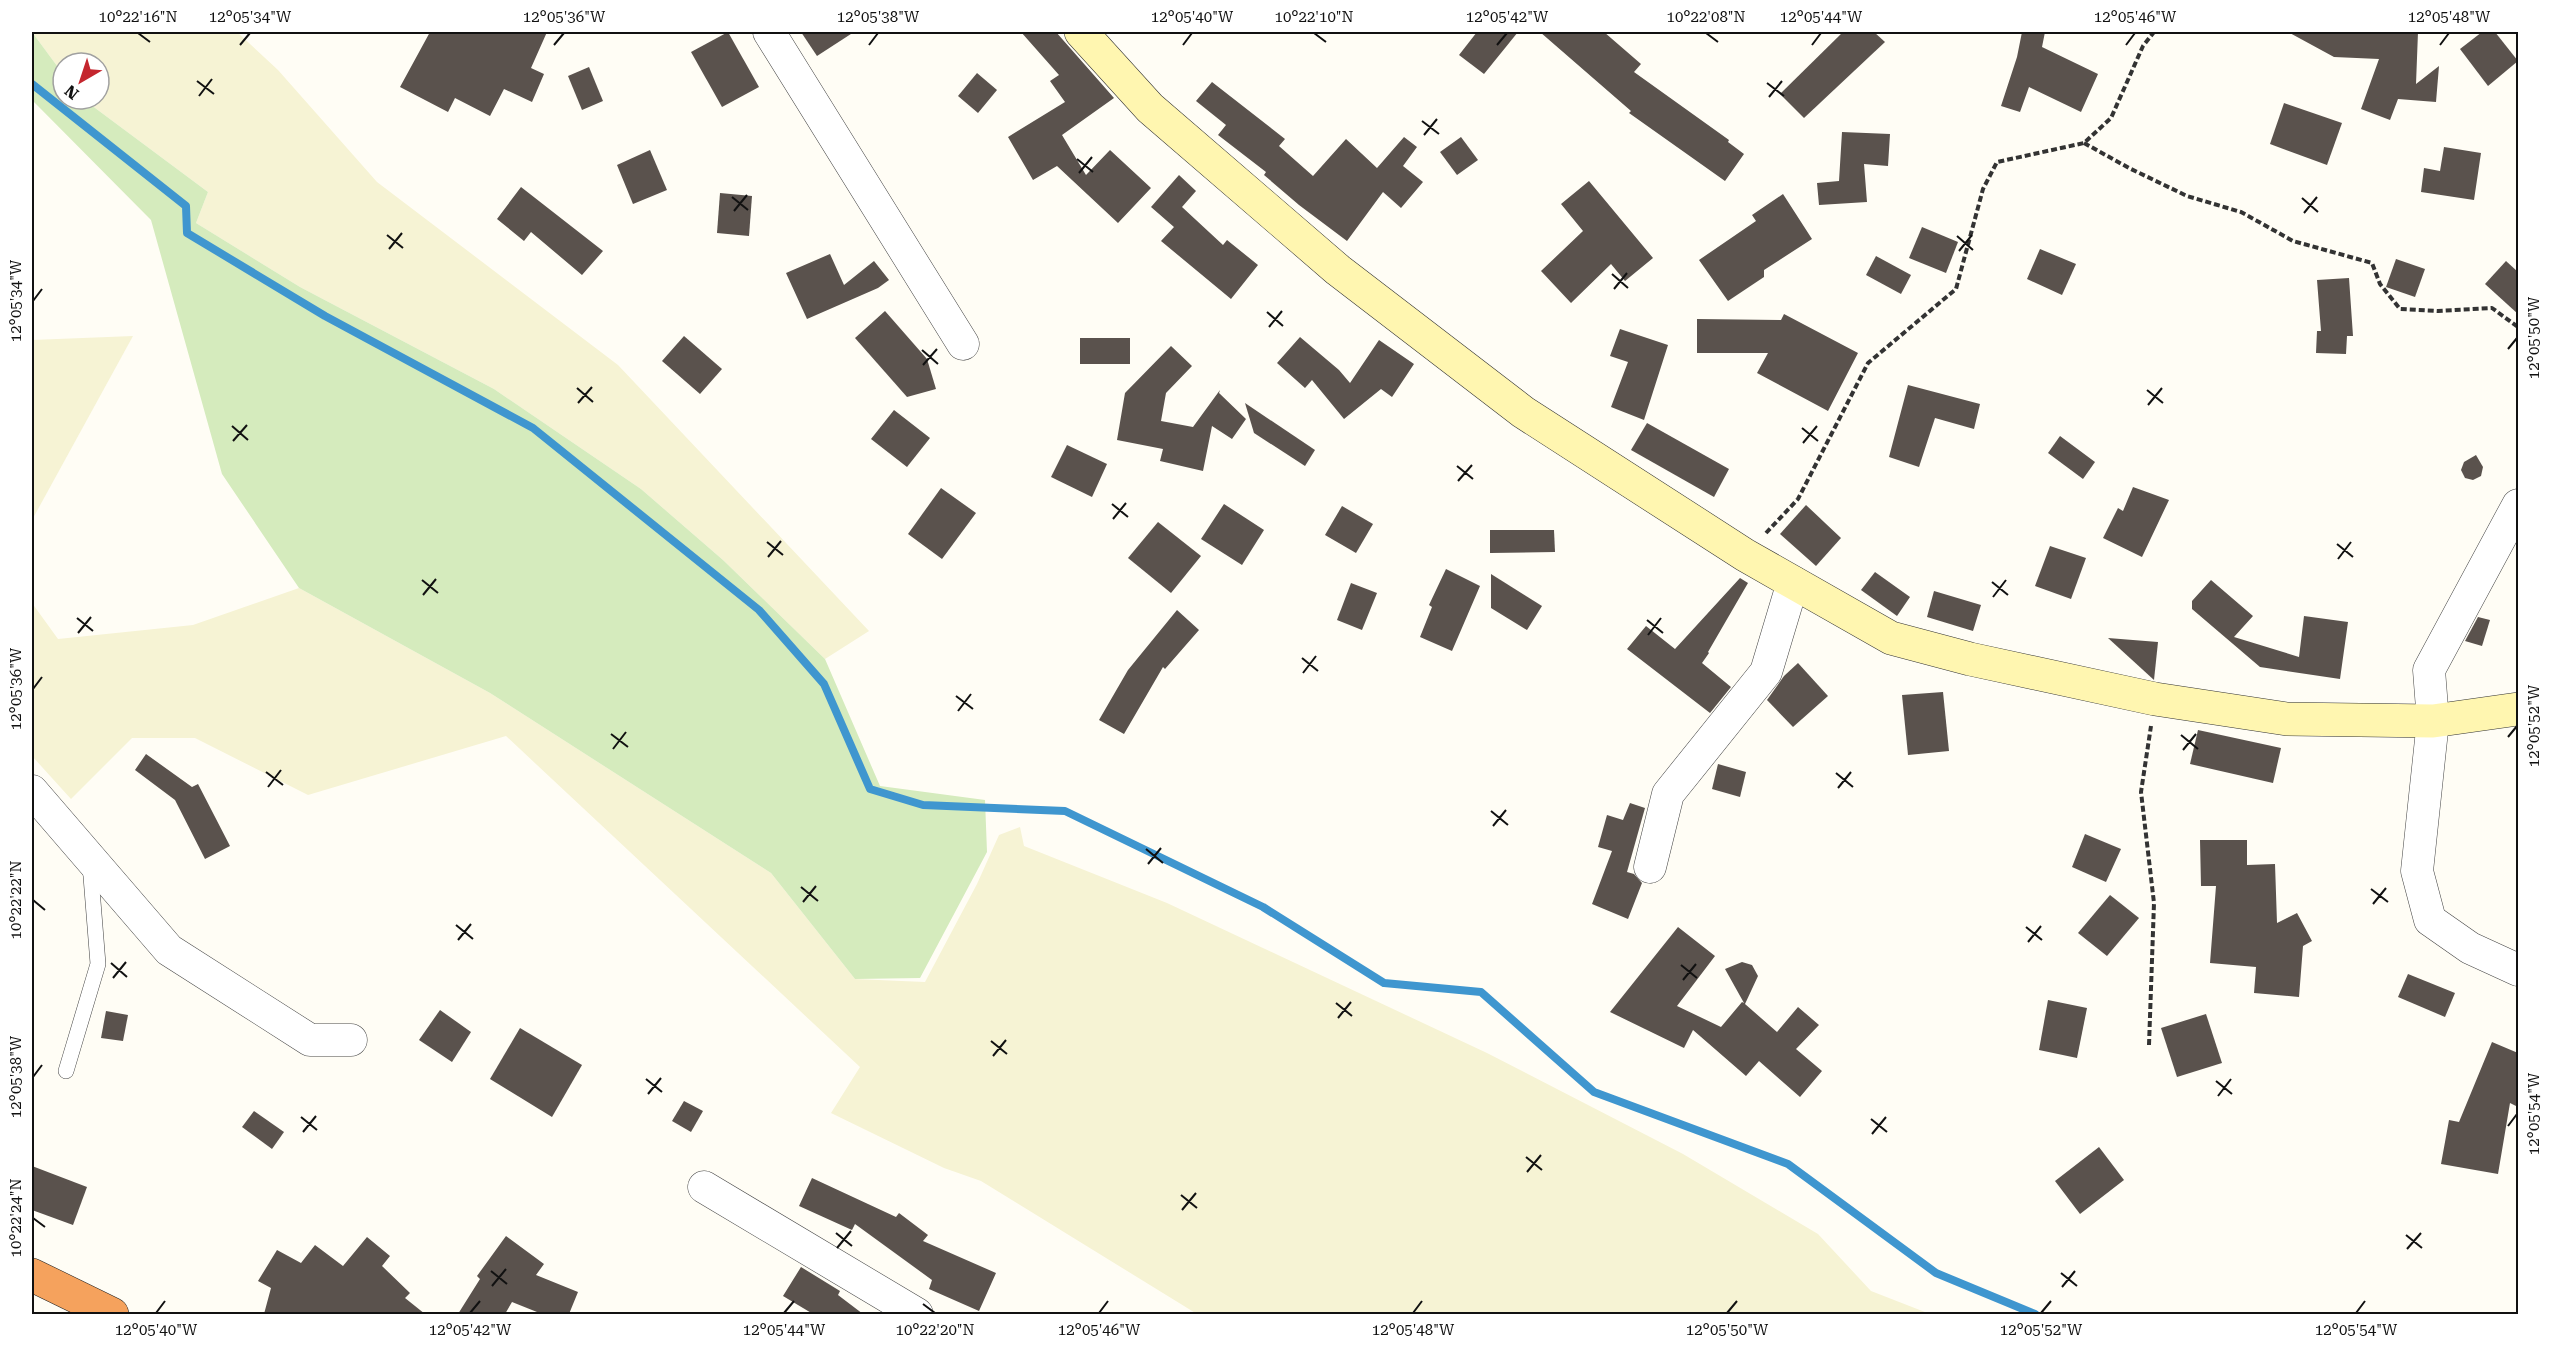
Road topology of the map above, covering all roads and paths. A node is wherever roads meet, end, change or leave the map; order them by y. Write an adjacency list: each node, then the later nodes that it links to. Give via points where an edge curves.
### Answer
1 (769, 32): 6 (street)
2 (1081, 32): 8 (street, via 1150,108 1338,270 1523,412)
3 (2154, 32): 4 (path, via 2143,46 2110,118)
4 (2084, 143): 5 (path, via 2187,196 2241,212 2293,241 2372,262 2380,284 2400,309 2492,308); 8 (path, via 1996,162 1983,189 1956,289 1868,363 1798,499)
5 (2518, 327)
6 (963, 344)
7 (2518, 505): 12 (street, via 2429,670)
8 (1745, 555): 9 (street)
9 (1793, 582): 10 (street, via 1891,638); 15 (street, via 1766,672 1668,794)
10 (2155, 699): 12 (street, via 2287,718); 18 (path, via 2141,792 2154,903)
11 (2518, 709): 12 (street)
12 (2433, 721): 16 (street, via 2417,871 2430,920 2470,948)
13 (32, 791): 14 (street)
14 (89, 858): 17 (street, via 169,950 310,1040); 19 (lane, via 98,964)
15 (1650, 867)
16 (2518, 970)
17 (351, 1040)
18 (2149, 1045)
19 (66, 1071)
20 (704, 1187): 23 (street)
21 (32, 1275): 22 (highway)
22 (112, 1314)
23 (917, 1314)

